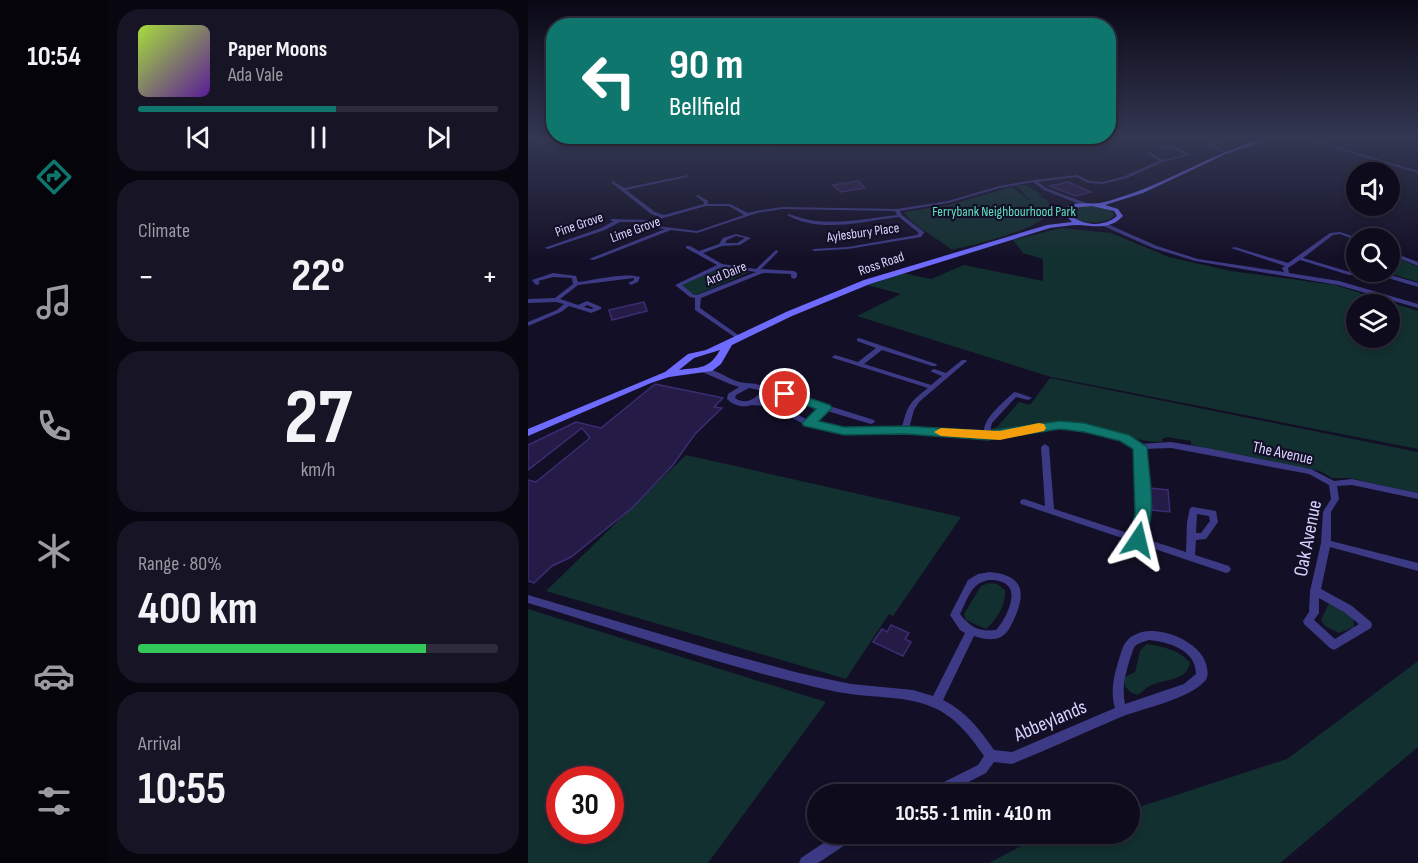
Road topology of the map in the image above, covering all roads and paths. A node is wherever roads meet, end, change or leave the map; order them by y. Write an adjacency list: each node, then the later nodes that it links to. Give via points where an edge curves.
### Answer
1 (675, 179): 8 (street)
2 (1049, 179): 6 (street)
3 (1084, 179): 4 (street, via 1107,183)
4 (1118, 179)
5 (1166, 179): 11 (main road)
6 (1034, 181): 10 (street); 16 (street)
7 (613, 182): 8 (street)
8 (625, 189): 20 (street)
9 (698, 196): 13 (street)
10 (1060, 196): 12 (street); 15 (street)
11 (1120, 201): 14 (main road); 17 (main road)
12 (1084, 204): 14 (main road); 15 (main road)
13 (706, 205): 18 (street, via 730,205); 20 (street)
14 (1099, 205): 17 (main road)
15 (1069, 207): 22 (main road)
16 (897, 210): 18 (street, via 799,207); 21 (street)
17 (1116, 210): 23 (main road, via 1120,216)
18 (748, 215): 27 (street, via 697,232)
19 (789, 215): 21 (street, via 823,223)
20 (662, 216): 32 (street, Pine Grove, via 643,222 615,221 603,229)
21 (900, 216): 35 (street, Aylesbury Place, via 922,233 920,236)
22 (1066, 216): 24 (main road); 28 (main road)
23 (1115, 222): 25 (main road); 29 (street)
24 (1083, 224): 25 (main road); 28 (main road)
25 (1103, 224): 29 (street)
26 (651, 226): 27 (street)
27 (669, 226): 40 (street, Lime Grove)
28 (1049, 226): 60 (main road, Ross Road, via 867,282)
29 (1119, 231): 46 (street, via 1174,254)
30 (1346, 235): 38 (street, via 1332,234)
31 (721, 245): 31 (street, Ard Daire, via 736,235 750,238 738,244); 37 (street, Ard Daire)
32 (546, 248)
33 (688, 248): 37 (street, Ard Daire)
34 (1233, 248): 43 (street)
35 (814, 250)
36 (776, 251): 44 (street, Ard Daire)
37 (699, 253): 42 (street, Ard Daire)
38 (1299, 258): 43 (street); 45 (street)
39 (1400, 258): 41 (street)
40 (592, 259)
41 (1418, 264)
42 (722, 265): 44 (street, Ard Daire); 53 (street, Ard Daire, via 678,285)
43 (1288, 266): 46 (street)
44 (760, 270): 47 (street, Ard Daire, via 794,273); 53 (street, Ard Daire)
45 (1346, 273)
46 (1287, 275): 57 (street, via 1347,285)
47 (794, 277)
48 (1400, 280): 52 (street)
49 (537, 283): 51 (street, via 535,280 541,278 566,275 574,277)
50 (631, 283): 51 (street, via 637,277)
51 (576, 284): 54 (street)
52 (1418, 285)
53 (698, 297): 60 (street, Ard Daire, via 697,309)
54 (556, 300): 55 (street); 56 (street)
55 (528, 301)
56 (568, 304): 58 (street); 59 (street)
57 (1418, 306)
58 (579, 307)
59 (528, 324)
60 (739, 338): 62 (main road, Ross Road)
61 (859, 340): 63 (street)
62 (728, 343): 64 (main road, Ross Road); 67 (main road)
63 (880, 348): 66 (street); 69 (street)
64 (709, 352): 67 (main road); 70 (main road, Ross Road, via 692,356)
65 (835, 357): 69 (street)
66 (913, 358): 71 (street); 74 (street)
67 (719, 360): 72 (main road); 73 (street)
68 (964, 361): 74 (street)
69 (859, 364): 77 (street)
70 (686, 366): 72 (main road); 88 (main road)
71 (904, 366)
72 (705, 370): 73 (street)
73 (718, 374): 75 (street)
74 (947, 375): 77 (street)
75 (728, 382): 76 (street); 78 (street)
76 (747, 386): 78 (street); 80 (street, via 760,387)
77 (932, 387): 87 (street, via 910,410)
78 (732, 394): 82 (street, via 736,403)
79 (785, 394): 84 (street)
80 (763, 395): 82 (street); 83 (street)
81 (1028, 399): 89 (street, via 1014,391 989,422)
82 (751, 403): 83 (street)
83 (769, 404): 86 (street)
84 (826, 408): 85 (street); 86 (street)
85 (871, 422)
86 (809, 423): 87 (street, via 844,431)
87 (905, 430): 89 (street)
88 (528, 433)
89 (988, 436): 91 (street, via 1069,426 1124,438)
90 (1045, 447): 95 (street)
91 (1140, 447): 92 (street, The Avenue, via 1171,445 1207,451 1311,472); 97 (street, via 1143,513)
92 (1333, 484): 93 (street, The Avenue, via 1352,482); 98 (street, Oak Avenue, via 1335,498 1327,512)
93 (1418, 496)
94 (1024, 502): 95 (street)
95 (1050, 511): 97 (street)
96 (1192, 536): 99 (street)
97 (1138, 540): 99 (street)
98 (1326, 543): 100 (street); 102 (street, Oak Avenue)
99 (1190, 557): 101 (street)
100 (1418, 567)
101 (1226, 569)
102 (1314, 595): 102 (street, Oak Avenue, via 1314,613 1308,621 1334,645 1368,625 1348,609)
103 (528, 599): 105 (street, via 841,688 904,694)
104 (971, 631): 104 (street, via 955,615 971,583 988,576 1012,583 1017,602 1005,627 993,634); 105 (street)
105 (936, 702): 107 (street, via 972,727)
106 (1122, 711): 106 (street, Abbeylands, via 1117,701 1119,680 1130,645 1139,637 1152,635 1173,640 1198,656 1203,671 1196,683); 107 (street, Abbeylands, via 1012,758)
107 (991, 756): 108 (street, via 982,769)
108 (952, 784)
109 (834, 844): 110 (street)
110 (806, 863)

